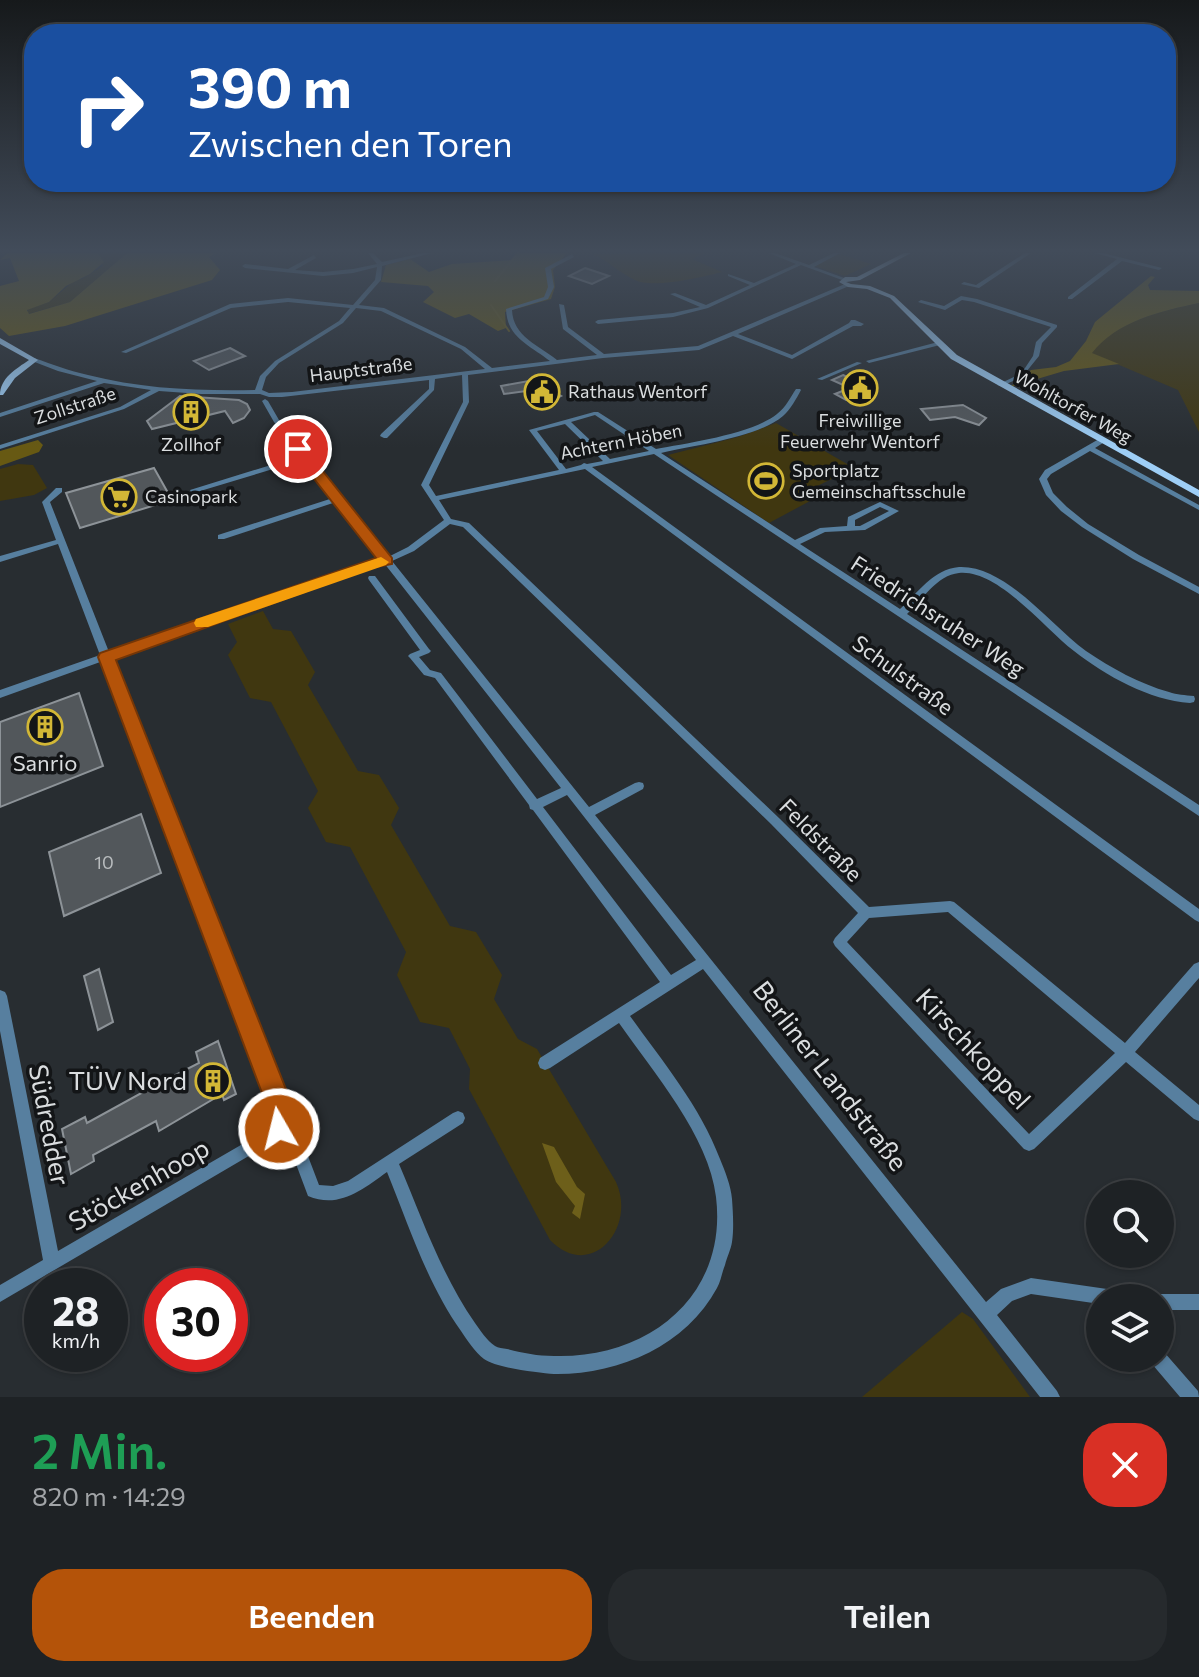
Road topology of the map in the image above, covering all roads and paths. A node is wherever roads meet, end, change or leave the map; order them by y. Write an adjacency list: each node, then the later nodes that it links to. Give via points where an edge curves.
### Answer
1 (202, 318): 16 (street)
2 (344, 318): 31 (street, via 277,362)
3 (401, 318): 22 (street, via 449,341)
4 (510, 318): 19 (street, via 519,335)
5 (563, 318): 17 (street, via 565,328)
6 (639, 318): 10 (street)
7 (768, 318): 12 (street, Hauptstraße)
8 (914, 318): 14 (main road, Wohltorfer Weg)
9 (1031, 318): 27 (street, via 1055,326 1039,342 1027,369)
10 (598, 322)
11 (852, 324): 12 (street, via 792,357)
12 (734, 334): 17 (street, Hauptstraße, via 699,348)
13 (0, 340): 15 (main road)
14 (938, 344): 25 (street, via 859,363); 27 (main road, Wohltorfer Weg)
15 (8, 347): 18 (main road); 21 (main road)
16 (124, 352)
17 (603, 356): 19 (street, Hauptstraße)
18 (34, 360): 20 (street); 21 (main road)
19 (556, 362): 22 (street, Hauptstraße)
20 (46, 365): 21 (main road); 26 (street)
21 (17, 367): 30 (main road)
22 (491, 370): 23 (street, Hauptstraße)
23 (465, 373): 24 (street, Hauptstraße); 48 (street, via 466,402 425,485)
24 (432, 377): 32 (street, Hauptstraße); 35 (street, via 432,389)
25 (820, 379)
26 (102, 381): 28 (street); 33 (street, Zollstraße)
27 (1000, 385): 36 (main road, Wohltorfer Weg)
28 (158, 389): 31 (street); 37 (street, Zollstraße, via 122,408)
29 (798, 390): 39 (street, Achtern Höben, via 789,411 774,420)
30 (0, 393)
31 (253, 394): 32 (street, Berliner Landstraße); 32 (street)
32 (264, 399): 40 (street, Berliner Landstraße, via 269,418)
33 (0, 415)
34 (567, 422): 39 (street, Friedrichsruher Weg, via 596,413); 41 (street); 43 (street, via 533,430)
35 (384, 436)
36 (1102, 441): 38 (street); 46 (main road, Wohltorfer Weg)
37 (0, 447)
38 (1090, 448): 49 (street); 58 (street, via 1048,472 1043,479 1047,493 1080,524)
39 (657, 453): 41 (street, Achtern Höben); 54 (street, Friedrichsruher Weg)
40 (304, 457): 45 (street); 47 (street, Berliner Landstraße)
41 (608, 461): 42 (street, Achtern Höben)
42 (584, 465): 43 (street, Achtern Höben); 69 (street, Schulstraße)
43 (563, 470): 48 (street, Achtern Höben)
44 (59, 490): 53 (street, via 46,502)
45 (194, 490)
46 (1199, 494)
47 (337, 499): 52 (street); 56 (street, Berliner Landstraße)
48 (434, 499): 50 (street)
49 (1199, 508)
50 (448, 521): 56 (street, via 408,553); 68 (street, Feldstraße, via 466,525)
51 (851, 527): 51 (street, via 862,528 895,511 880,504 851,519); 54 (street, via 823,530)
52 (221, 537)
53 (61, 541): 55 (street); 60 (street)
54 (795, 543): 59 (street, Friedrichsruher Weg)
55 (0, 559)
56 (386, 561): 60 (street); 64 (street, Berliner Landstraße)
57 (372, 578): 65 (street, via 426,651 413,656 427,673 438,675)
58 (1199, 591)
59 (902, 613): 62 (street, via 943,575 985,576 1010,588 1077,649 1176,699); 66 (street, Friedrichsruher Weg)
60 (106, 657): 61 (street); 79 (street, via 284,1117)
61 (0, 694)
62 (1190, 699)
63 (639, 786): 67 (street)
64 (569, 789): 65 (street); 67 (street, Berliner Landstraße)
65 (534, 806): 72 (street)
66 (1199, 811)
67 (588, 813): 70 (street, Berliner Landstraße)
68 (866, 913): 75 (street, Feldstraße, via 950,906); 75 (street, Kirschkoppel, via 839,942 1029,1144)
69 (1199, 916)
70 (705, 961): 72 (street); 86 (street, Berliner Landstraße)
71 (1199, 968): 75 (street, Kirschkoppel)
72 (669, 984): 74 (street)
73 (0, 996): 81 (street, Südredder)
74 (621, 1014): 76 (street); 87 (street, via 704,1138 724,1199 723,1251 715,1285)
75 (1127, 1051): 77 (street, Feldstraße)
76 (545, 1063)
77 (1199, 1114)
78 (458, 1118): 80 (street)
79 (279, 1129): 80 (street, via 293,1135 313,1191 323,1196 336,1195); 81 (street, Stöckenhoop)
80 (390, 1161): 89 (street, via 468,1329 491,1355)
81 (52, 1264): 82 (street, Stöckenhoop)
82 (0, 1294)
83 (1086, 1294): 86 (street, via 1031,1286 1007,1295)
84 (1174, 1302): 85 (street)
85 (1199, 1302)
86 (986, 1314): 90 (street, Berliner Landstraße)
87 (678, 1345)
88 (1170, 1372): 91 (street)
89 (536, 1381)
90 (1051, 1397)
91 (1192, 1397)

